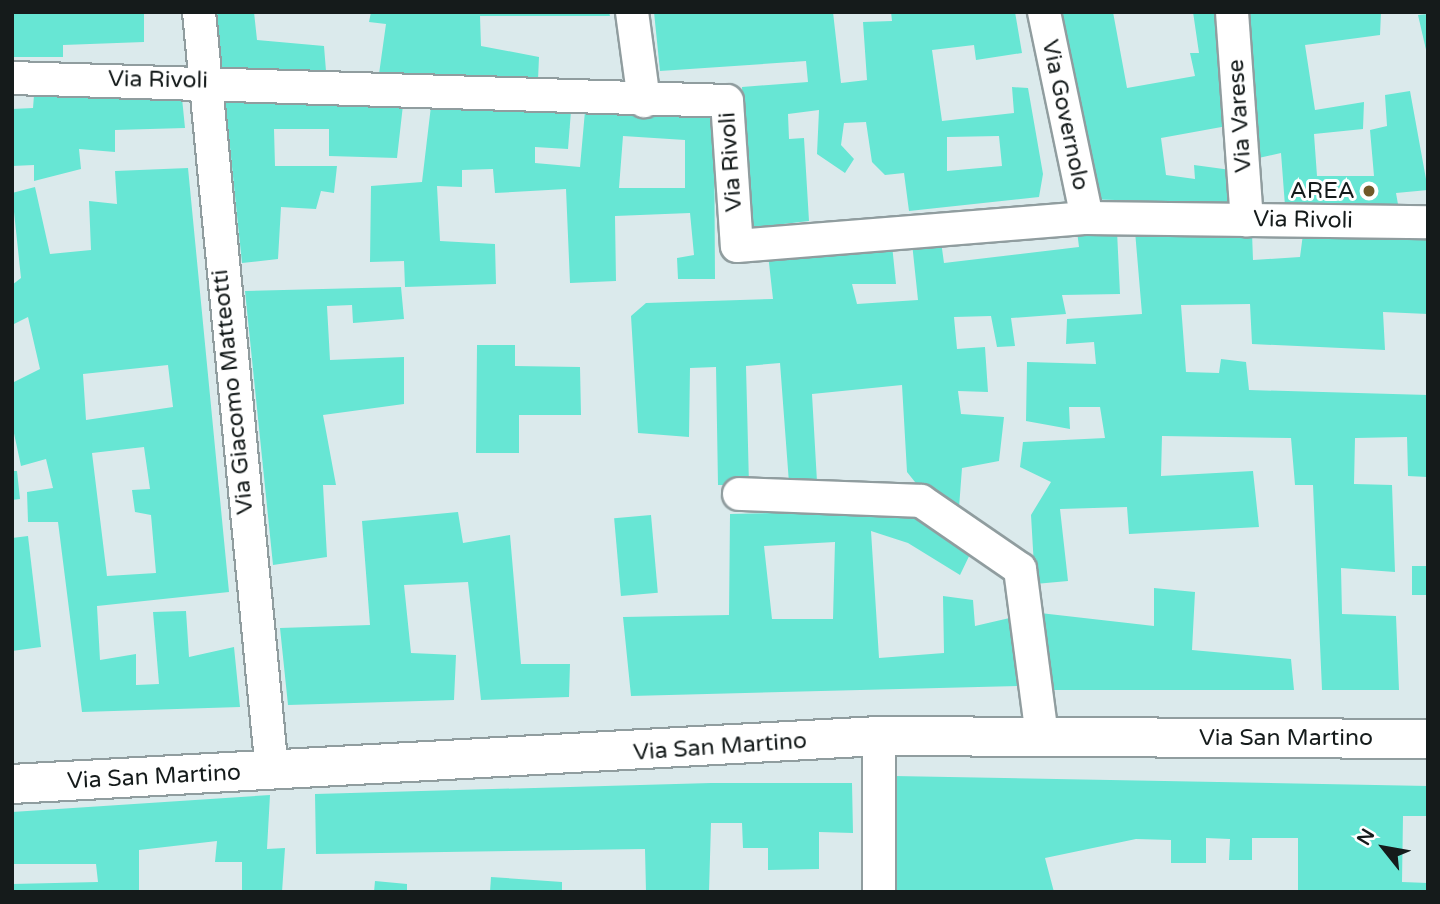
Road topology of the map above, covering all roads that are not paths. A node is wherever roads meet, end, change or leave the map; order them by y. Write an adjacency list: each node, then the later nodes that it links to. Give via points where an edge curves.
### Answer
1 (199, 12): 6 (street, Via Giacomo Matteotti)
2 (632, 12): 7 (street)
3 (1044, 12): 8 (street, Via Governolo)
4 (1232, 12): 9 (street, Via Varese)
5 (12, 78): 6 (street, Via Rivoli)
6 (202, 81): 7 (street, Via Rivoli); 15 (street, Via Giacomo Matteotti)
7 (644, 101): 8 (street, Via Rivoli, via 727,102 737,246)
8 (1087, 218): 9 (street, Via Rivoli)
9 (1248, 220): 10 (street, Via Rivoli)
10 (1428, 222)
11 (739, 494): 13 (street, via 921,501 1020,569)
12 (879, 736): 13 (street, Via San Martino); 15 (street, Via San Martino); 17 (street)
13 (1042, 737): 14 (street, Via San Martino)
14 (1428, 739)
15 (272, 771): 16 (street, Via San Martino)
16 (12, 784)
17 (879, 892)

